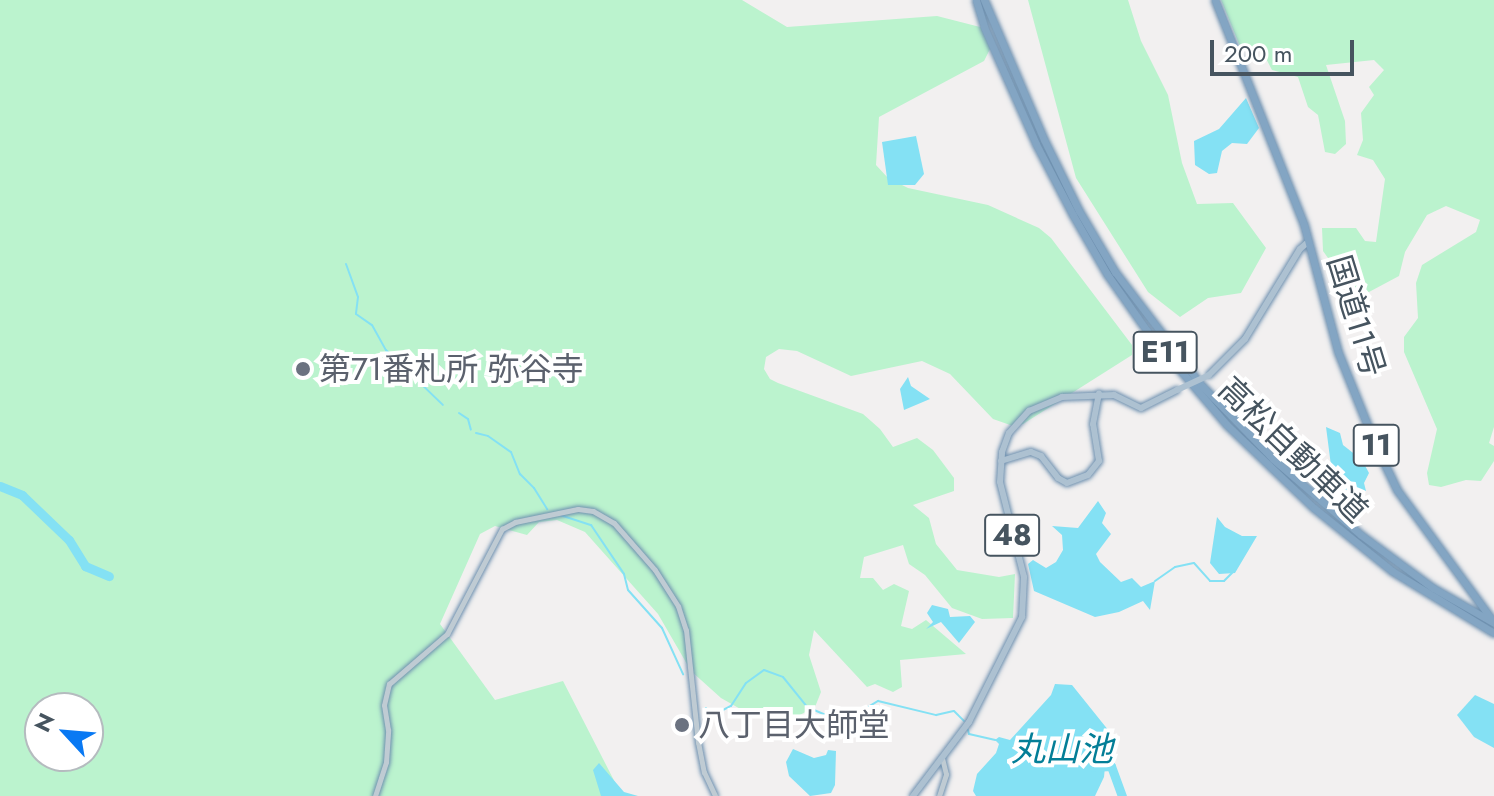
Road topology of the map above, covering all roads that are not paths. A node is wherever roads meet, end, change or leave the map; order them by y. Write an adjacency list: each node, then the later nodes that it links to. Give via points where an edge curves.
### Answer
1 (976, 0): 7 (highway, 高松自動車道 / E11, via 1067,203 1147,331 1227,425 1314,508 1392,571)
2 (984, 0): 7 (highway, 高松自動車道 / E11, via 1079,211 1156,328 1232,418 1301,485)
3 (1215, 0): 4 (highway, 国道11号 / 11)
4 (1308, 242): 5 (main road, 48, bridge, via 1245,339 1209,375 1141,408); 8 (highway, 国道11号 / 11, via 1338,352 1397,490)
5 (1099, 394): 6 (main road, 48, via 1038,405 1009,433); 6 (main road, 48, via 1093,424 1099,461 1088,475 1067,483 1031,452)
6 (1001, 461): 10 (main road, 48, via 1002,494 1024,577 1022,617 986,692)
7 (1467, 612): 8 (highway, 高松自動車道 / E11); 9 (highway, 高松自動車道 / E11)
8 (1494, 623)
9 (1494, 633)
10 (942, 758): 13 (main road, 48); 14 (street, via 946,774)
11 (375, 796): 12 (street, via 386,762 384,705 389,684 447,634 502,529 578,509 614,523 678,606 686,630 698,742)
12 (715, 796)
13 (913, 796)
14 (939, 796)

